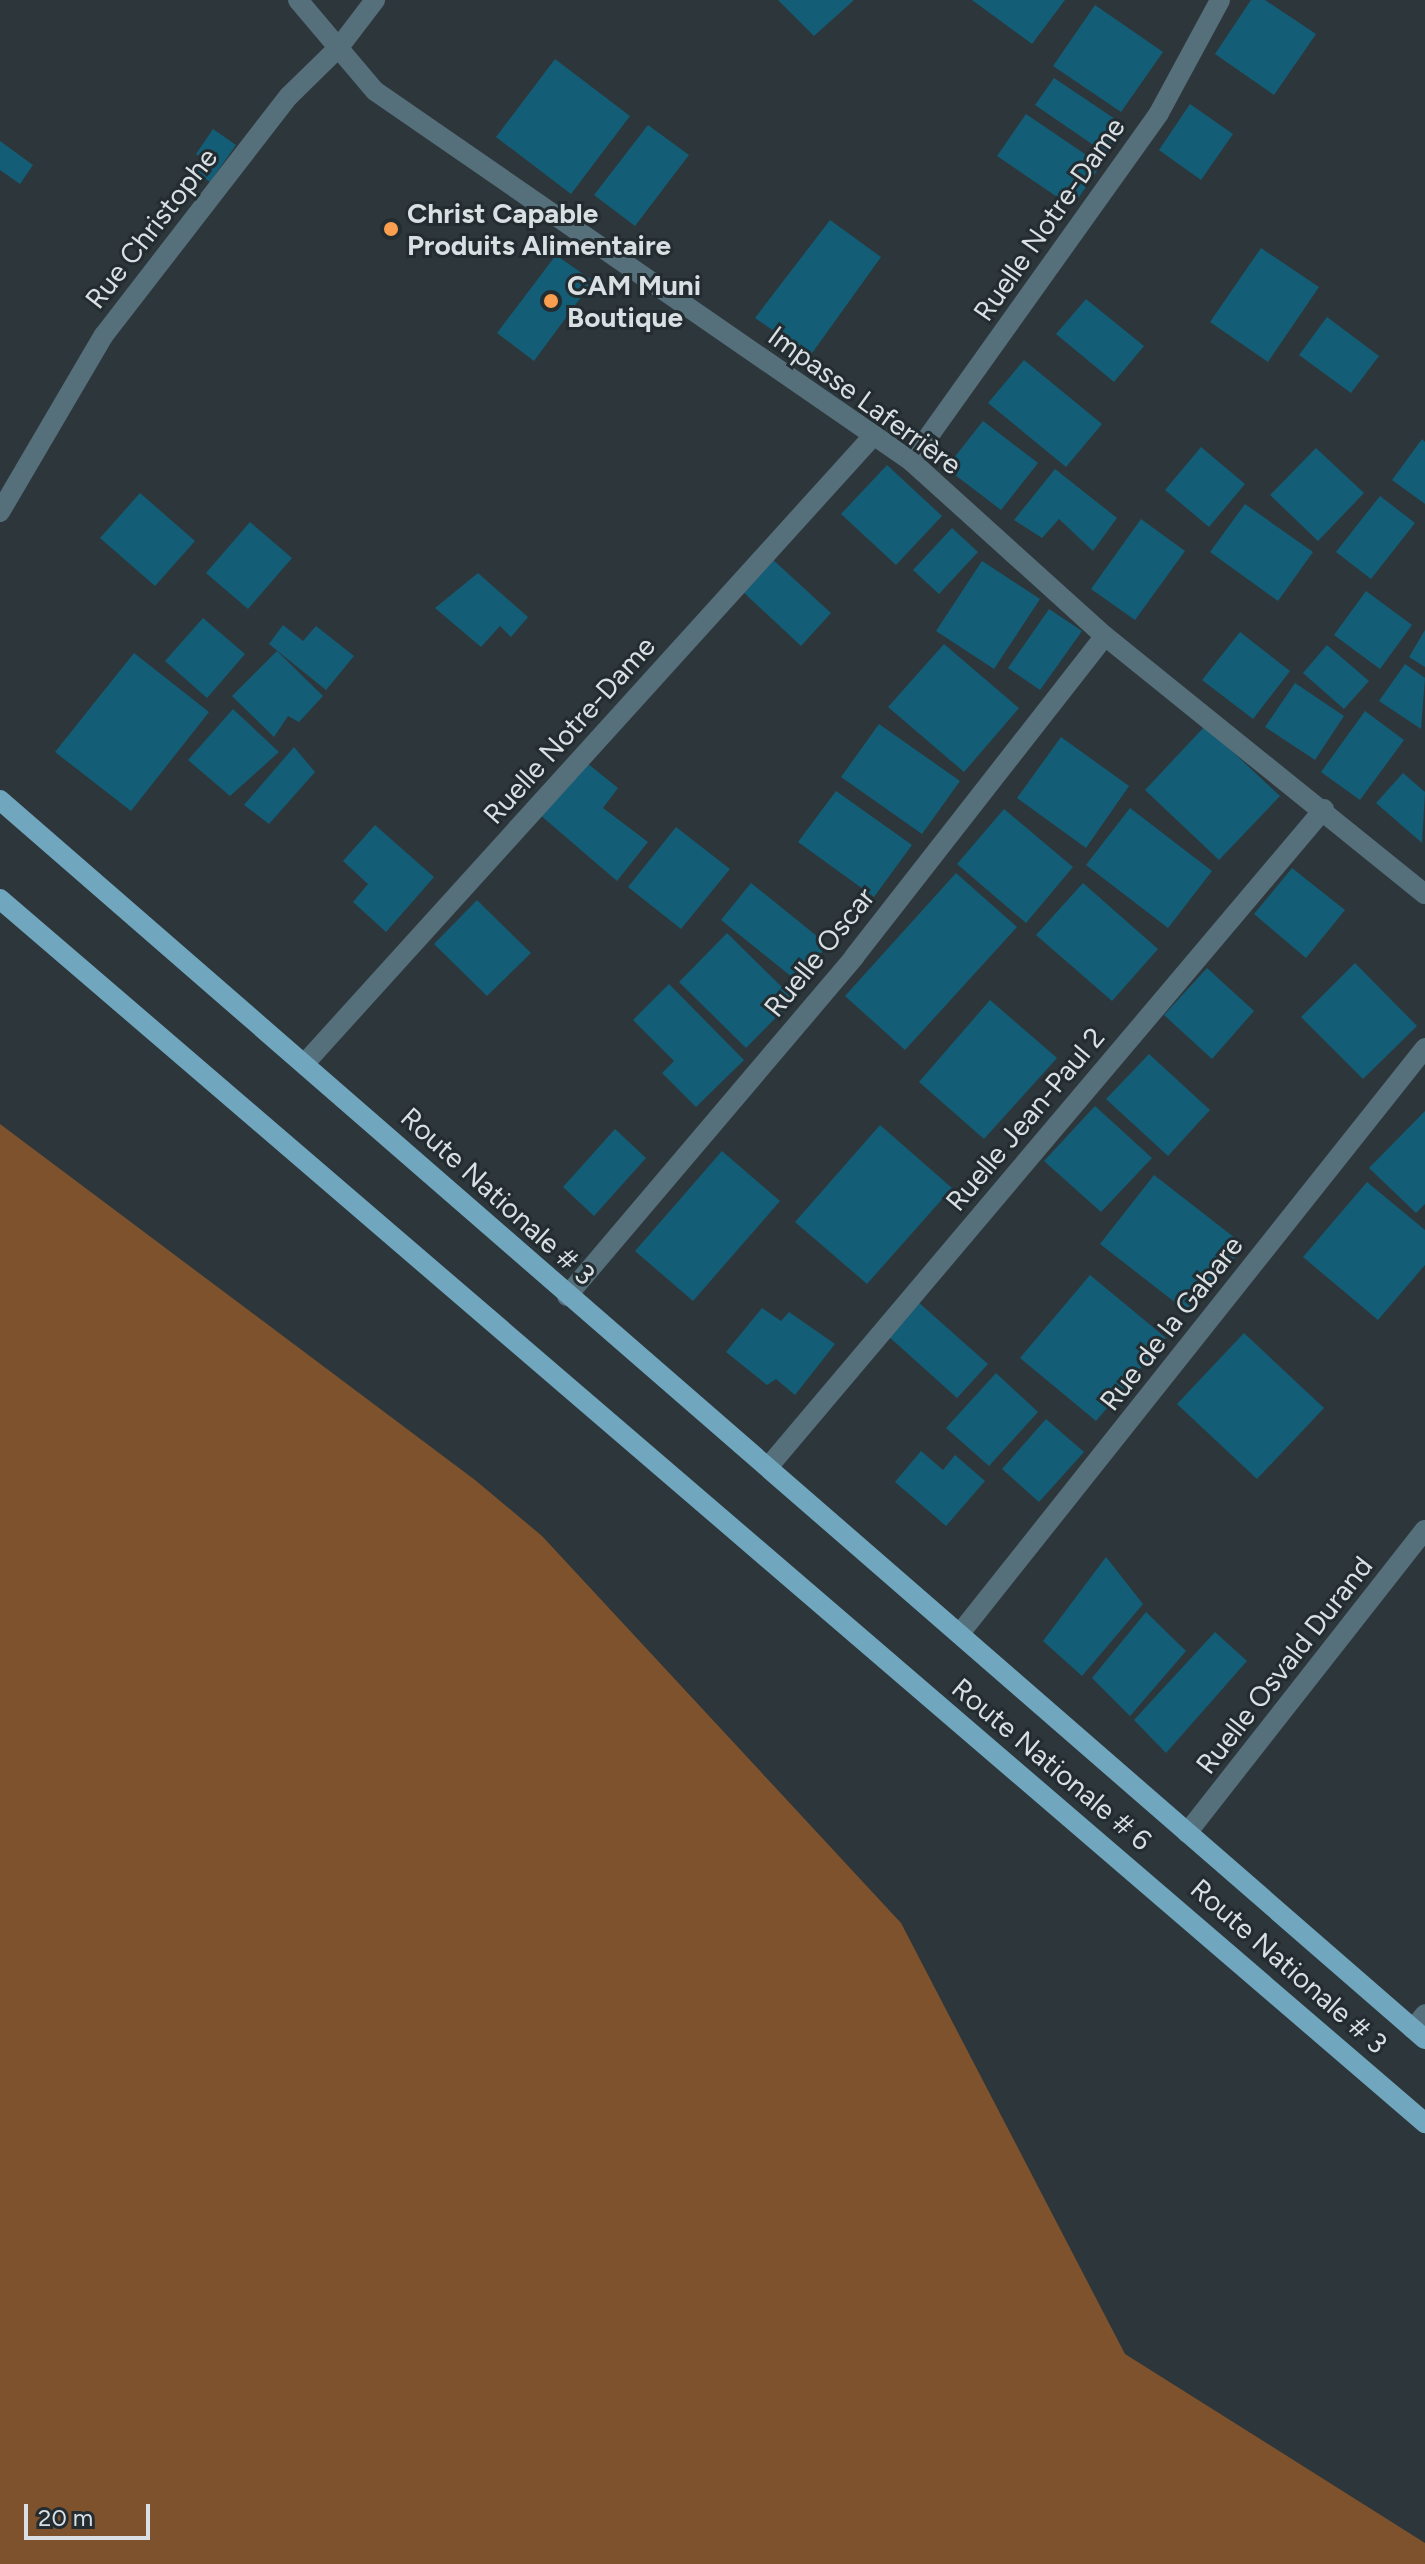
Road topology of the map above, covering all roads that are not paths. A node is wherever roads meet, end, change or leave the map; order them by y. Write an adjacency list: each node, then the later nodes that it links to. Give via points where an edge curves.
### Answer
1 (298, 0): 4 (street, Impasse Laferrière)
2 (375, 0): 4 (street, Rue Christophe)
3 (1220, 0): 6 (street, Ruelle Notre-Dame, via 1159,113)
4 (340, 46): 5 (street, Impasse Laferrière, via 375,91); 7 (street, Rue Christophe, via 289,96 104,335)
5 (874, 435): 6 (street, Impasse Laferrière); 14 (street, Ruelle Notre-Dame)
6 (911, 461): 8 (street, Impasse Laferrière)
7 (0, 512)
8 (1105, 636): 10 (street, Impasse Laferrière); 15 (street, Ruelle Oscar, via 854,957)
9 (0, 800): 14 (main road, Route Nationale # 3)
10 (1324, 809): 11 (street, Impasse Laferrière); 16 (street, Ruelle Jean-Paul 2)
11 (1425, 894)
12 (0, 899): 20 (main road, Route Nationale # 6)
13 (1425, 1048): 18 (street, Rue de la Gabare)
14 (306, 1062): 15 (main road, Route Nationale # 3)
15 (567, 1296): 16 (main road, Route Nationale # 3)
16 (769, 1466): 18 (main road, Route Nationale # 3)
17 (1425, 1530): 19 (street, Ruelle Osvald Durand)
18 (961, 1632): 19 (main road, Route Nationale # 6)
19 (1187, 1833): 21 (main road, Route Nationale # 3)
20 (1153, 1884): 22 (main road, Route Nationale # 3)
21 (1421, 2027)
22 (1425, 2123)

